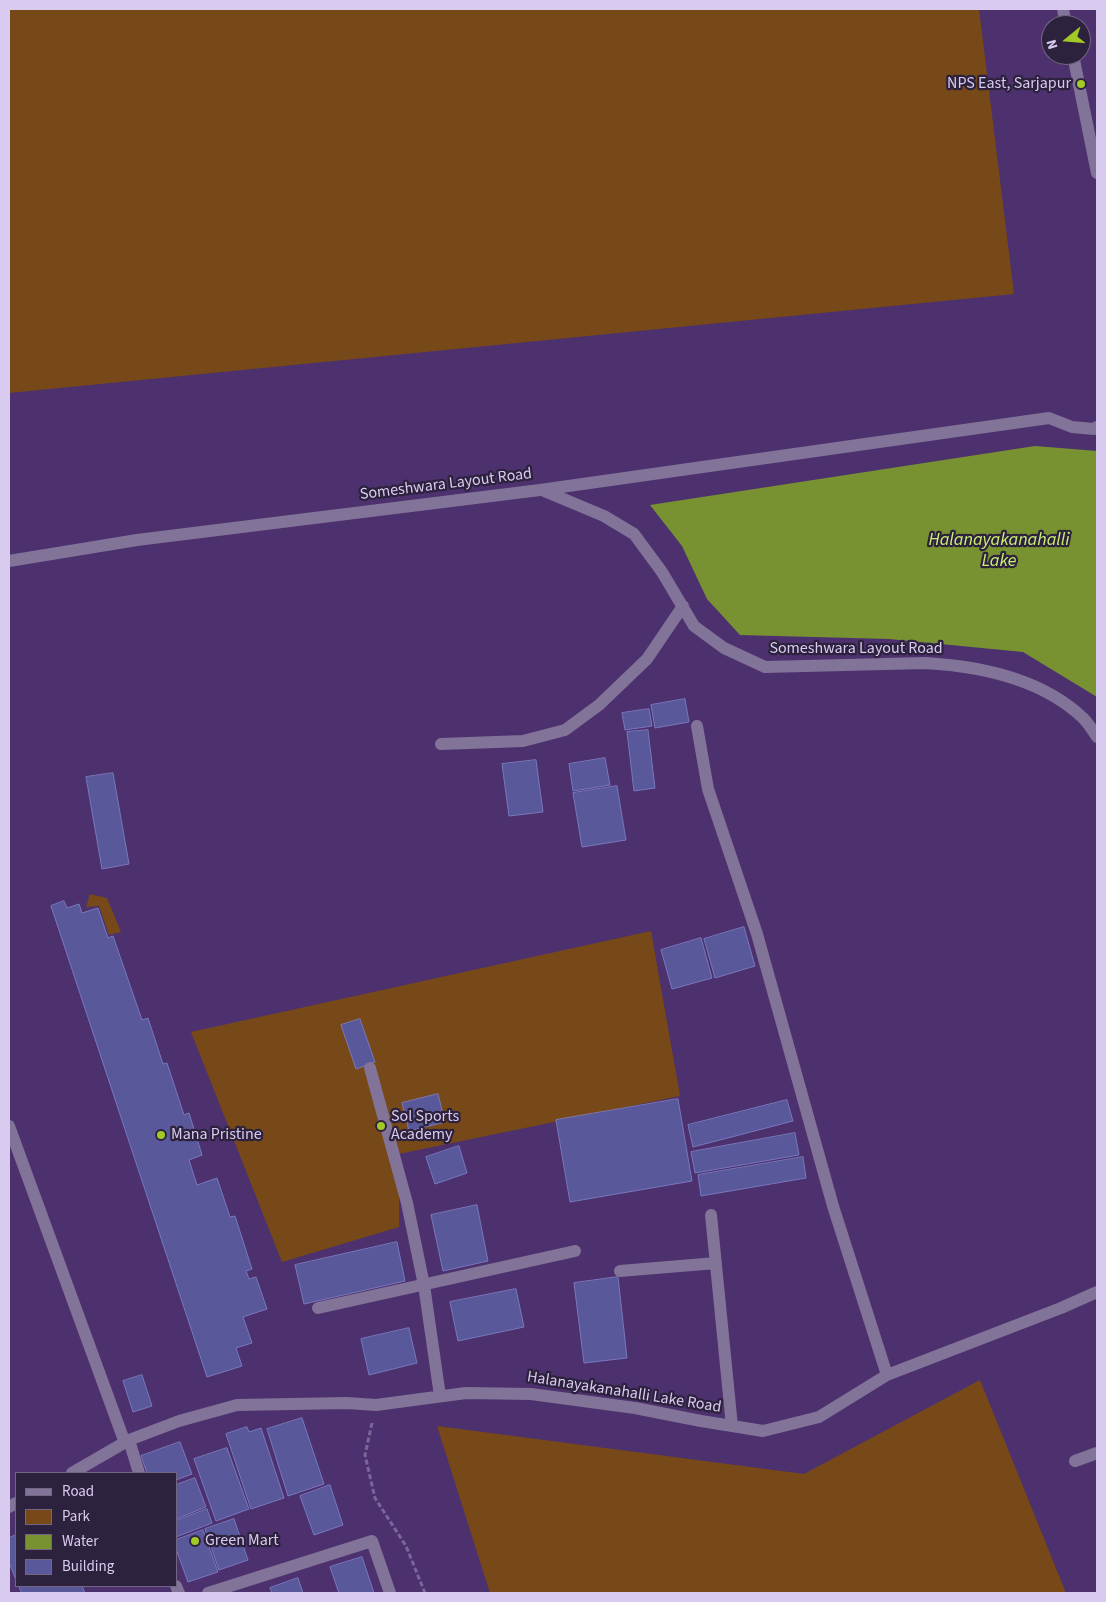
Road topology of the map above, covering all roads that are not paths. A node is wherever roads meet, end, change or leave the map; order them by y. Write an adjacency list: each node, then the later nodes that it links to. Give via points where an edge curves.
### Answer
1 (1074, 65): 2 (street)
2 (1097, 173)
3 (1097, 427): 4 (street, via 1072,427 1049,418)
4 (540, 490): 5 (street, Someshwara Layout Road, via 137,540); 6 (street, Someshwara Layout Road, via 597,513 634,534)
5 (9, 561)
6 (682, 606): 8 (street, Someshwara Layout Road, via 694,626 724,648 765,667 925,663 951,664 994,673 1037,688 1071,708); 9 (street, via 647,659 599,705 565,730 523,741)
7 (697, 726): 19 (street, via 708,789 757,934 833,1206)
8 (1097, 737)
9 (441, 744)
10 (370, 1068): 16 (street, via 407,1203)
11 (9, 1126): 22 (street)
12 (711, 1215): 14 (street)
13 (575, 1252): 16 (street)
14 (716, 1263): 15 (street); 21 (street)
15 (620, 1270)
16 (424, 1285): 18 (street); 20 (street)
17 (1097, 1292): 19 (street, Halanayakanahalli Lake Road)
18 (318, 1308)
19 (887, 1375): 21 (street, Halanayakanahalli Lake Road, via 819,1417 764,1431)
20 (440, 1396): 21 (street, Halanayakanahalli Lake Road, via 466,1392 531,1394 635,1408); 22 (street, Halanayakanahalli Lake Road, via 376,1405 237,1406 179,1421)
21 (732, 1426)
22 (127, 1441): 25 (street, Halanayakanahalli Lake Road); 26 (street)
23 (1097, 1453): 24 (street)
24 (1075, 1461)
25 (74, 1472)
26 (139, 1472)
27 (208, 1593): 28 (street, via 372,1541)
28 (390, 1593)

